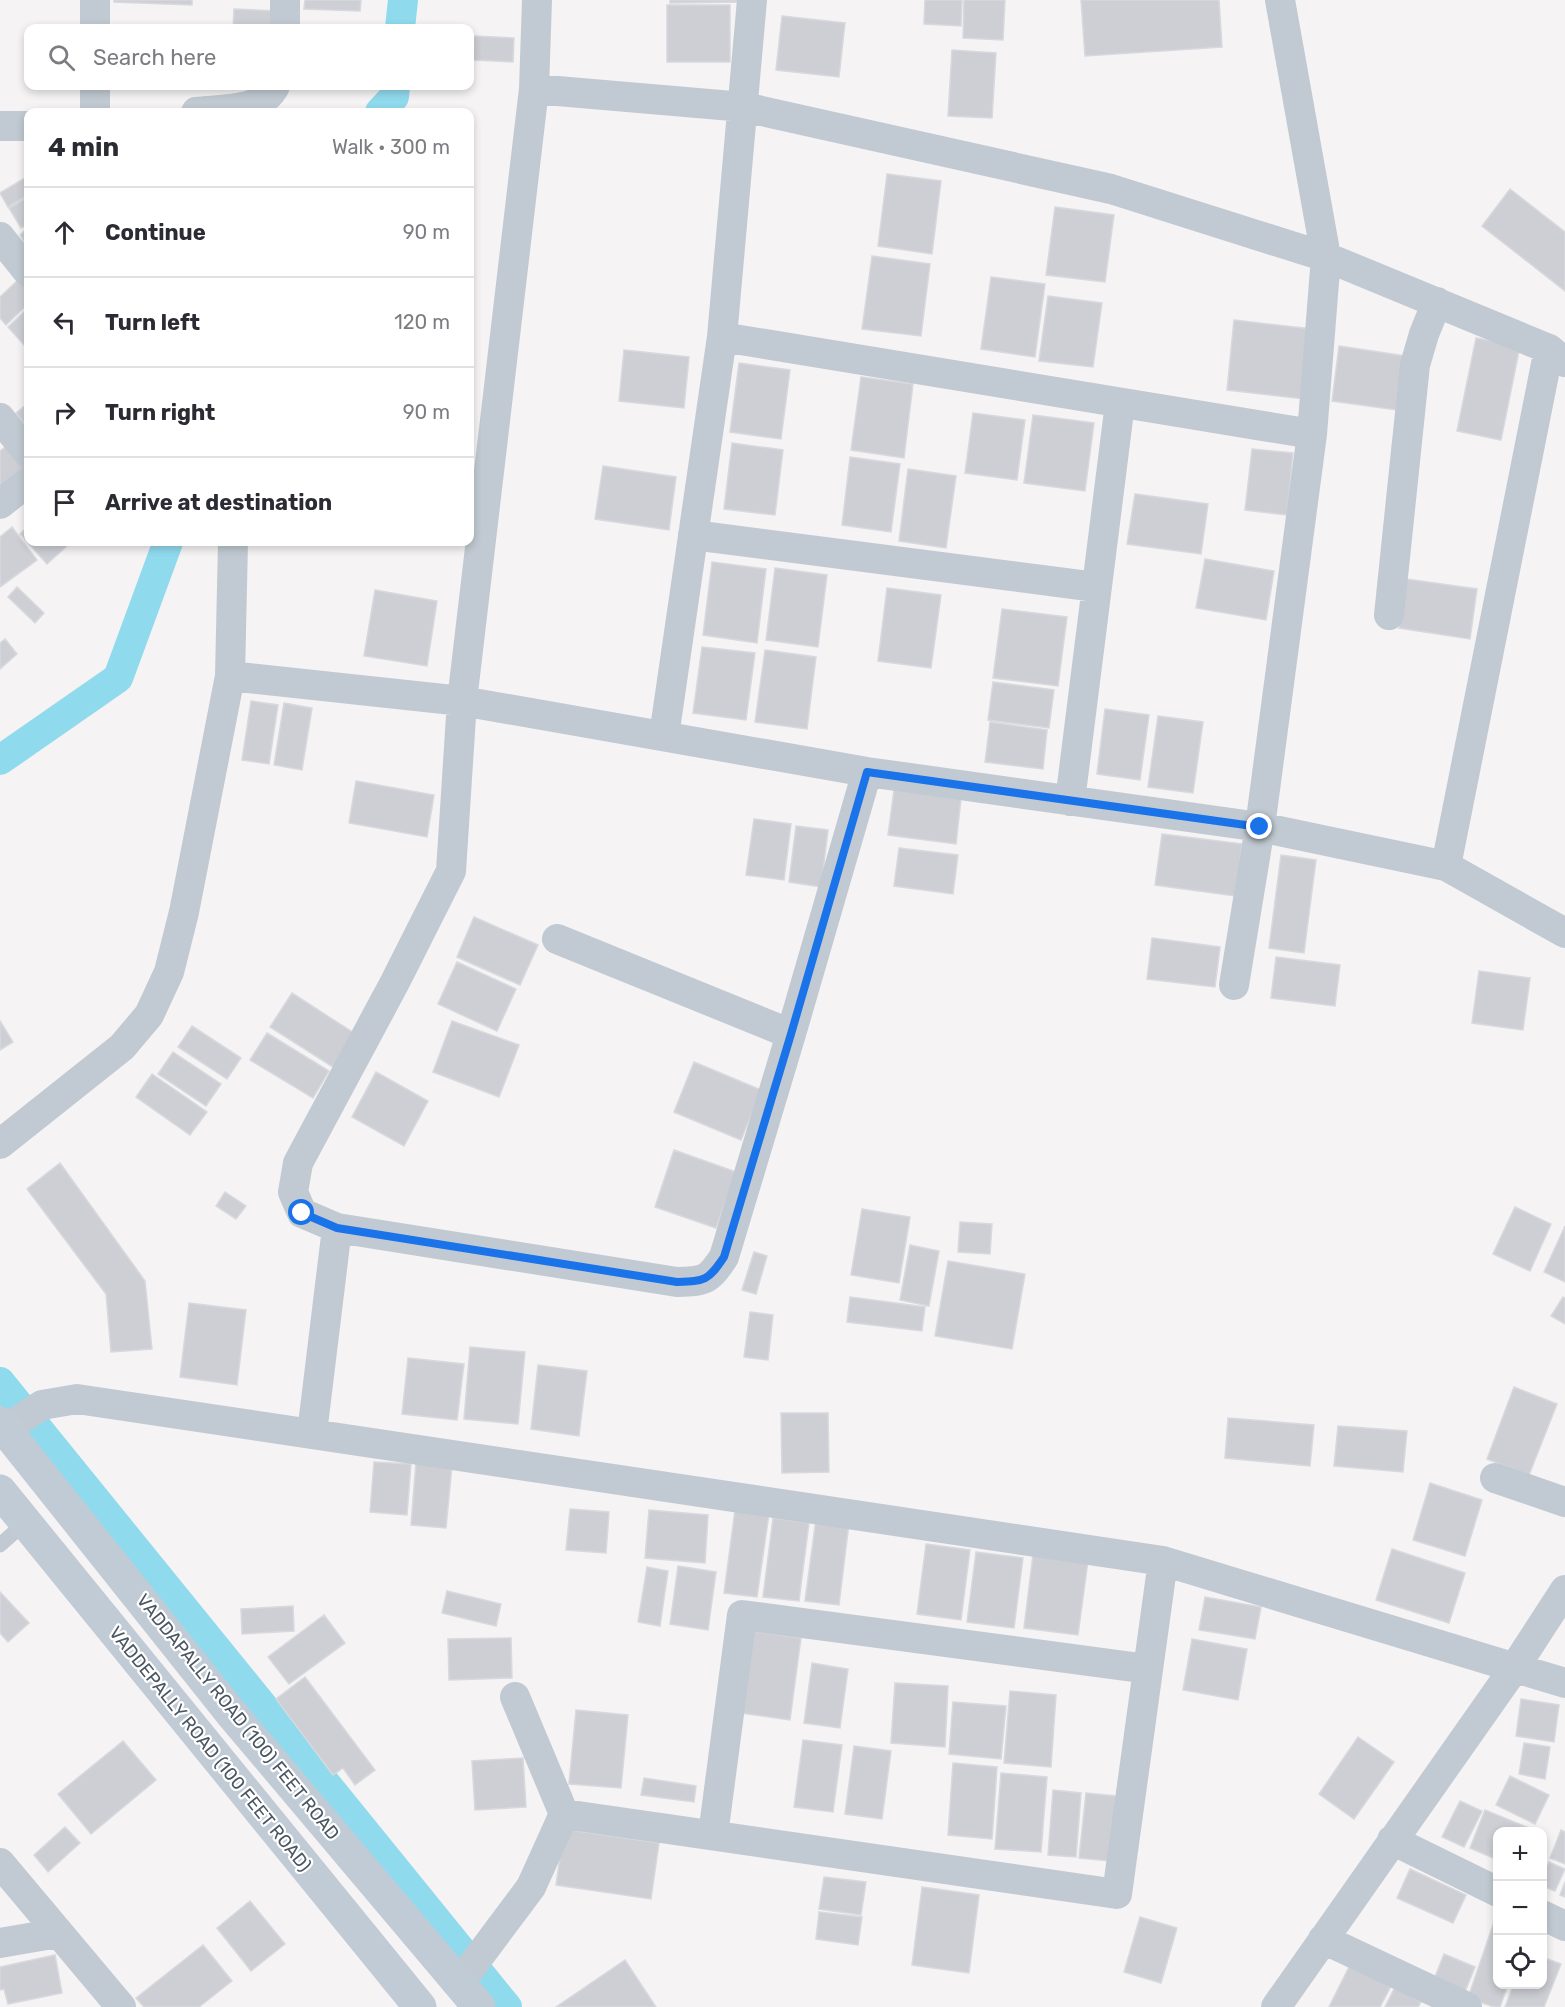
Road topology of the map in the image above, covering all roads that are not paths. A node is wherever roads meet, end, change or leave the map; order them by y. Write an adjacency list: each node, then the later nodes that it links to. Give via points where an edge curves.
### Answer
1 (95, 0): 6 (street)
2 (285, 0): 7 (street)
3 (537, 0): 8 (street)
4 (752, 0): 11 (street)
5 (1280, 0): 17 (street)
6 (95, 24)
7 (285, 24)
8 (534, 89): 11 (street); 33 (street)
9 (95, 90): 12 (street)
10 (273, 90): 13 (street, via 254,104)
11 (744, 107): 17 (street, via 1111,189); 20 (street)
12 (95, 108)
13 (225, 108)
14 (0, 126): 15 (street)
15 (24, 126)
16 (0, 237): 18 (street)
17 (1326, 257): 19 (street); 24 (street)
18 (24, 267)
19 (1437, 302): 21 (street); 31 (street, via 1415,365)
20 (722, 337): 22 (street); 28 (street)
21 (1557, 356): 38 (street)
22 (1120, 403): 24 (street); 30 (street)
23 (0, 418): 25 (street)
24 (1312, 434): 37 (street)
25 (24, 448)
26 (24, 485): 27 (street)
27 (0, 504)
28 (693, 535): 30 (street); 34 (street)
29 (233, 546): 32 (street)
30 (1096, 587): 36 (street)
31 (1389, 615)
32 (230, 676): 33 (street); 43 (street, via 184,912 169,972 149,1015 122,1047)
33 (462, 701): 34 (street); 44 (street, via 451,871 298,1163 293,1192 302,1213)
34 (664, 736): 35 (street)
35 (867, 772): 36 (street); 42 (street)
36 (1070, 801): 37 (street)
37 (1260, 827): 38 (street); 41 (street)
38 (1446, 866): 39 (street)
39 (1565, 933)
40 (557, 939): 42 (street)
41 (1234, 985)
42 (791, 1034): 44 (street, via 724,1257 712,1274 700,1281 677,1282)
43 (0, 1144)
44 (337, 1228): 46 (street)
45 (7, 1425): 46 (street, via 42,1405 77,1399); 68 (main road, VADDAPALLY ROAD (100) FEET ROAD, via 231,1713)
46 (312, 1433): 52 (street)
47 (1496, 1478): 49 (street)
48 (0, 1491): 50 (main road, VADDEPALLY ROAD (100 FEET ROAD))
49 (1565, 1502)
50 (26, 1522): 51 (lane); 70 (main road, VADDEPALLY ROAD (100 FEET ROAD))
51 (0, 1545)
52 (1163, 1561): 54 (street); 55 (street)
53 (1565, 1590): 54 (street)
54 (1515, 1667): 56 (street); 60 (street)
55 (1148, 1669): 59 (street, via 741,1615); 59 (street, via 1117,1894)
56 (1565, 1683)
57 (515, 1697): 58 (street)
58 (564, 1814): 59 (street); 68 (street, via 531,1887)
59 (713, 1835)
60 (1392, 1840): 62 (street); 66 (street)
61 (0, 1863): 65 (street)
62 (1493, 1890)
63 (1547, 1917): 64 (street)
64 (1565, 1926)
65 (58, 1933): 67 (street); 69 (street)
66 (1323, 1939): 72 (street); 73 (street)
67 (0, 1943)
68 (463, 1975): 71 (main road, VADDAPALLY ROAD (100) FEET ROAD)
69 (121, 2007)
70 (420, 2007)
71 (479, 2007)
72 (1276, 2007)
73 (1467, 2007)

